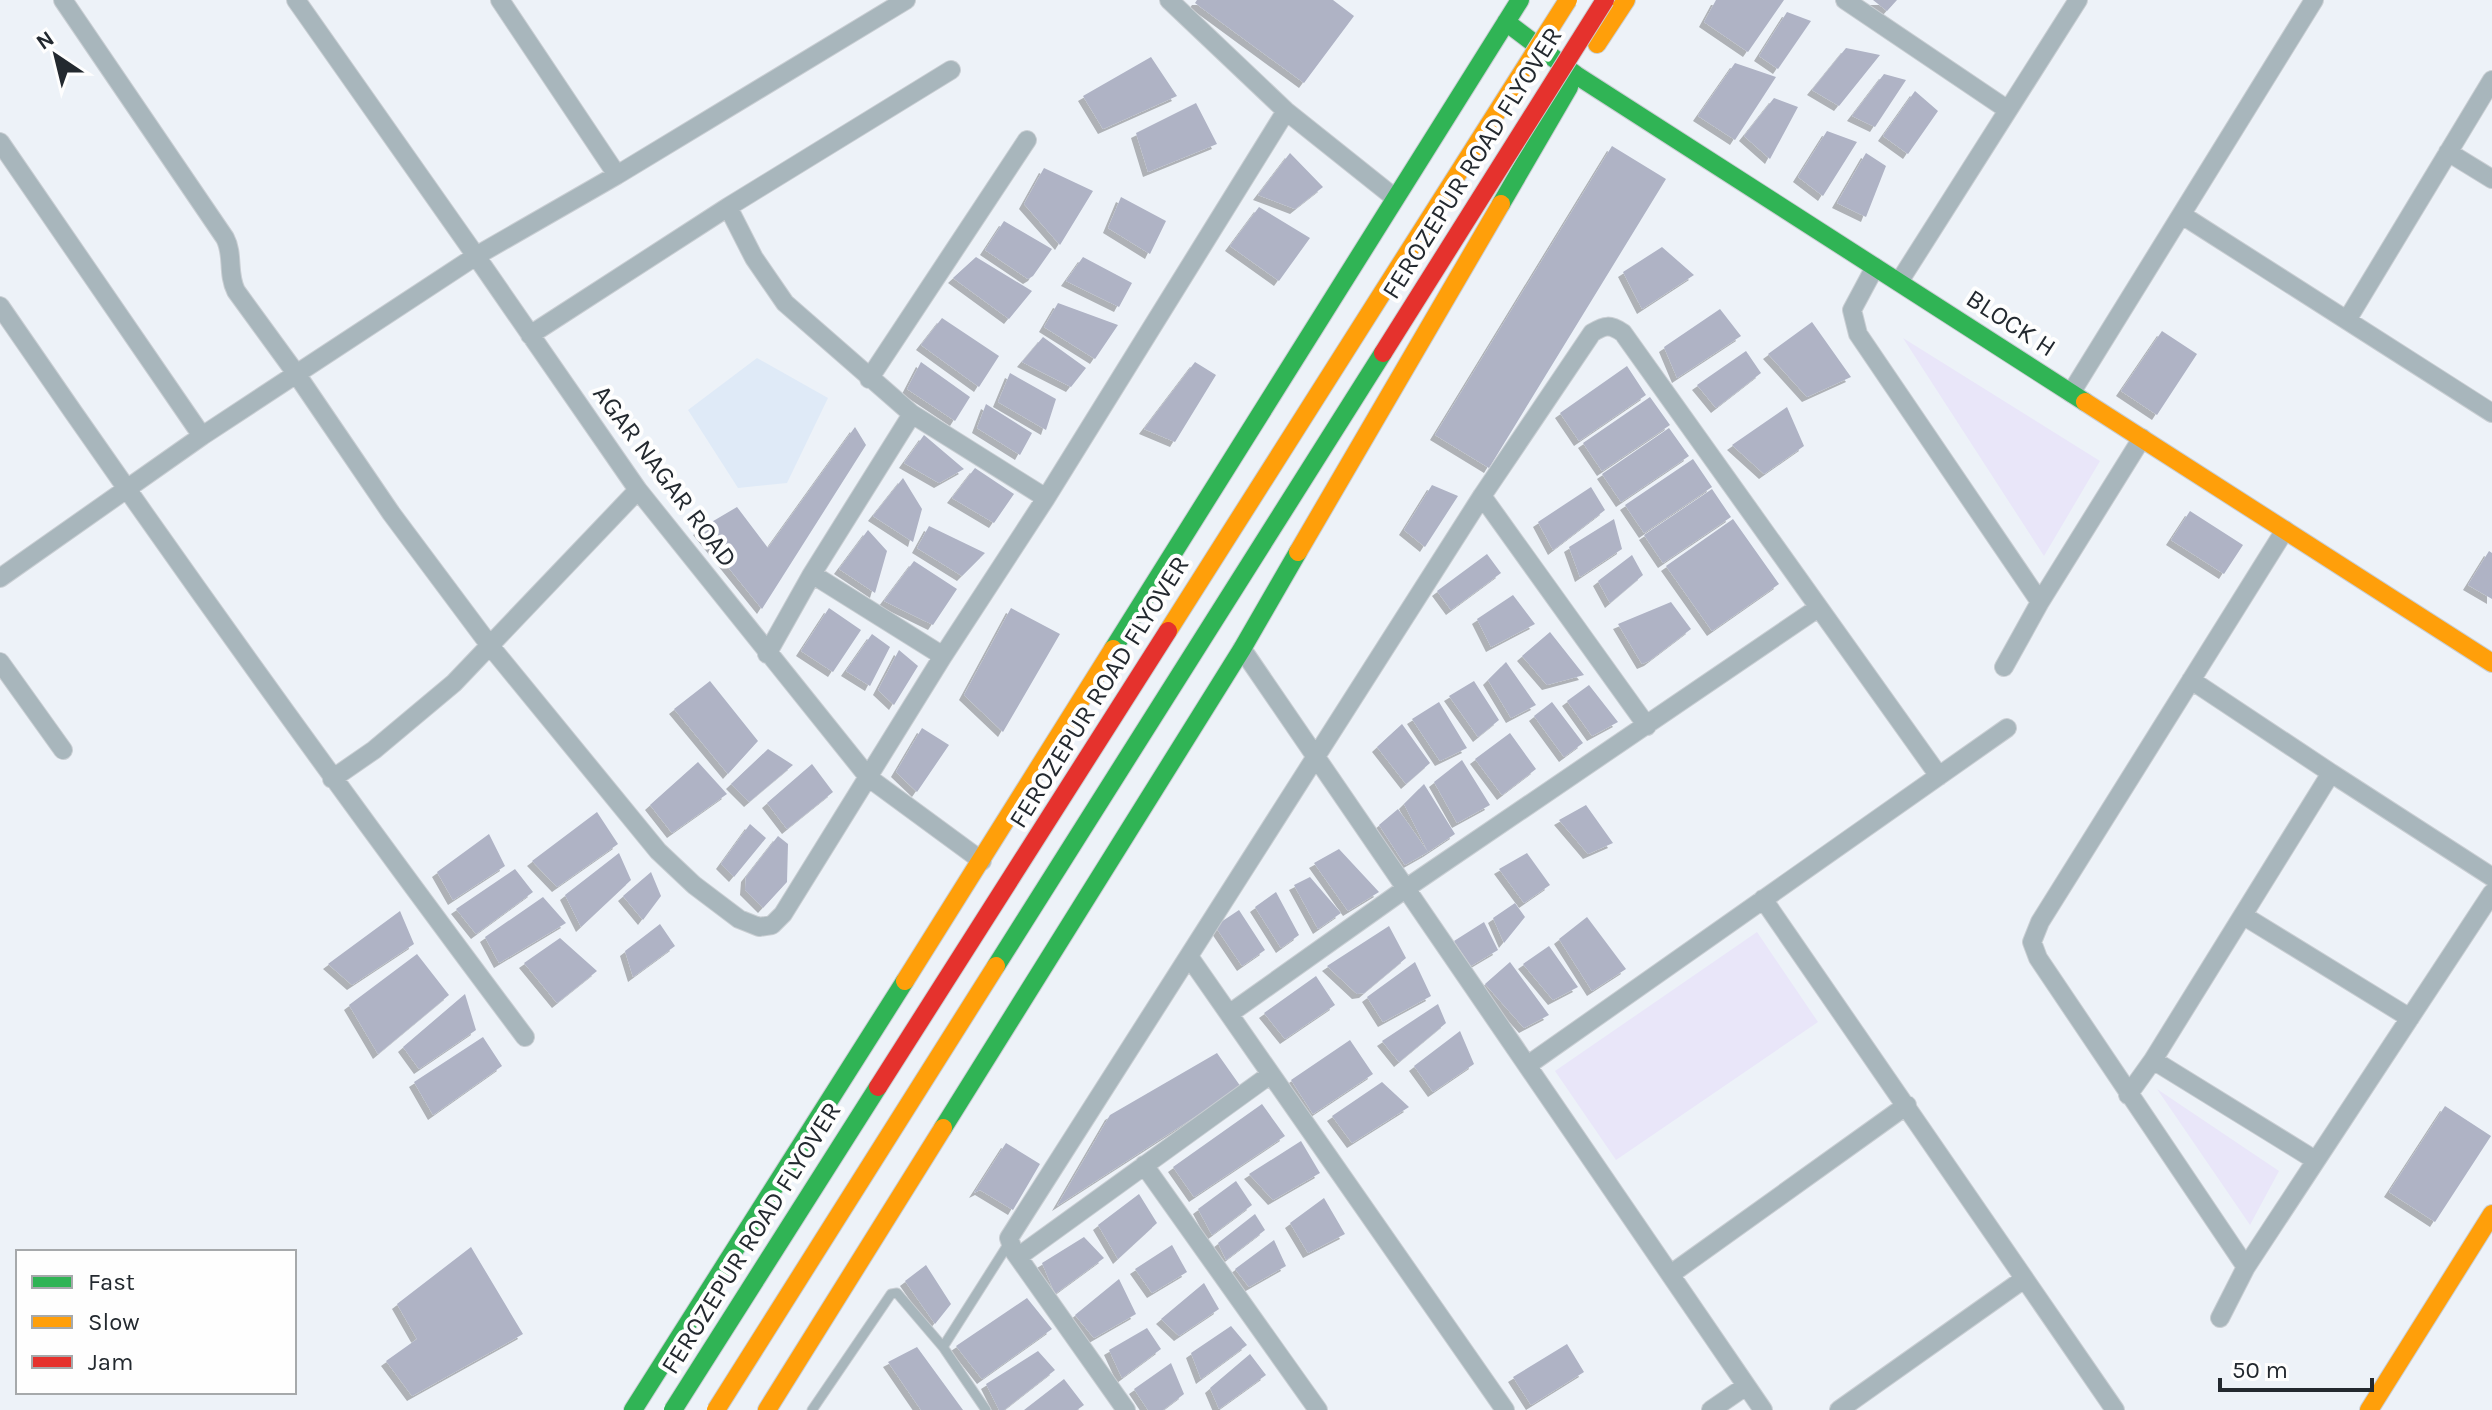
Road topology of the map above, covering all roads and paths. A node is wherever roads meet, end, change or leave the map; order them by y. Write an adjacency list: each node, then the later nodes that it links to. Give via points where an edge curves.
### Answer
1 (63, 0): 33 (street, via 225,238 236,291)
2 (296, 0): 27 (street, AGAR NAGAR ROAD)
3 (500, 0): 22 (street)
4 (906, 0): 22 (street)
5 (1169, 0): 18 (street)
6 (1520, 0): 13 (main road)
7 (1568, 0): 91 (main road, FEROZEPUR ROAD FLYOVER, bridge)
8 (1605, 0): 92 (main road, FEROZEPUR ROAD FLYOVER, bridge)
9 (1626, 0): 15 (main road)
10 (1845, 0): 17 (street)
11 (2078, 0): 17 (street)
12 (2314, 0): 26 (street)
13 (1506, 22): 15 (main road, BLOCK H); 24 (main road)
14 (951, 70): 25 (street)
15 (1576, 75): 28 (main road, BLOCK H); 50 (main road)
16 (2492, 80): 21 (street)
17 (2008, 110): 29 (street)
18 (1286, 111): 24 (street); 43 (street)
19 (1027, 140): 34 (street)
20 (0, 142): 38 (street)
21 (2448, 152): 23 (street); 31 (street)
22 (617, 175): 27 (street)
23 (2492, 179)
24 (1395, 198): 65 (main road)
25 (728, 207): 32 (street); 34 (street, via 760,269 785,303)
26 (2182, 215): 31 (street); 35 (street)
27 (476, 256): 32 (street, AGAR NAGAR ROAD); 33 (street)
28 (1875, 267): 29 (main road, BLOCK H); 47 (street, via 1852,310 1858,334)
29 (1899, 282): 35 (main road, BLOCK H)
30 (0, 306): 40 (street)
31 (2347, 320): 36 (street)
32 (530, 335): 41 (street, AGAR NAGAR ROAD)
33 (295, 372): 38 (street); 49 (street)
34 (869, 379): 37 (street)
35 (2071, 393): 39 (main road, BLOCK H)
36 (2492, 413)
37 (912, 414): 43 (street); 45 (street)
38 (202, 436): 40 (street)
39 (2142, 438): 44 (main road, BLOCK H); 47 (street)
40 (125, 489): 46 (street); 64 (street)
41 (638, 490): 49 (street); 51 (street, AGAR NAGAR ROAD)
42 (1482, 496): 48 (street, via 1592,333 1613,326); 57 (street); 60 (street)
43 (1046, 498): 52 (street)
44 (2285, 530): 54 (main road, BLOCK H); 56 (street)
45 (812, 574): 51 (street); 52 (street)
46 (0, 578)
47 (2040, 602): 55 (street)
48 (1818, 608): 57 (street); 62 (street)
49 (491, 647): 63 (street, via 658,851 739,919 759,927 772,925 783,914); 64 (street, via 415,716)
50 (1242, 649): 60 (street); 93 (main road)
51 (767, 654): 63 (street, AGAR NAGAR ROAD)
52 (943, 656): 63 (street)
53 (0, 662): 59 (street)
54 (2492, 663)
55 (2004, 667)
56 (2191, 680): 61 (street); 78 (street, via 2032,942)
57 (1647, 726): 67 (street)
58 (2007, 728): 62 (street)
59 (63, 750)
60 (1316, 759): 67 (street); 71 (street)
61 (2331, 773): 66 (street); 70 (street)
62 (1939, 776): 69 (street)
63 (869, 778): 65 (street, AGAR NAGAR ROAD)
64 (332, 779): 74 (street)
65 (982, 861): 90 (main road)
66 (2492, 877)
67 (1405, 889): 72 (street); 76 (street)
68 (2492, 893): 73 (street)
69 (1763, 899): 76 (street); 79 (street)
70 (2244, 916): 73 (street); 75 (street)
71 (1190, 958): 72 (street); 83 (street, via 1009,1238)
72 (1229, 1014): 77 (street)
73 (2410, 1018): 80 (street)
74 (525, 1037)
75 (2153, 1060): 78 (street); 80 (street)
76 (1528, 1065): 85 (street)
77 (1271, 1074): 81 (street); 98 (street)
78 (2128, 1095): 84 (street)
79 (1907, 1105): 85 (street); 86 (street)
80 (2315, 1160): 84 (street)
81 (1144, 1165): 83 (street); 97 (street)
82 (2492, 1214): 103 (main road)
83 (1014, 1250): 88 (lane); 96 (street)
84 (2246, 1267): 87 (street)
85 (1671, 1274): 89 (street)
86 (2024, 1279): 101 (street); 102 (street)
87 (2220, 1318)
88 (943, 1347): 94 (lane, via 901,1294 891,1294); 95 (lane)
89 (1746, 1386): 99 (street); 100 (street)
90 (633, 1410)
91 (673, 1410)
92 (716, 1410)
93 (767, 1410)
94 (812, 1410)
95 (986, 1410)
96 (1126, 1410)
97 (1318, 1410)
98 (1505, 1410)
99 (1711, 1410)
100 (1763, 1410)
101 (1839, 1410)
102 (2115, 1410)
103 (2369, 1410)

